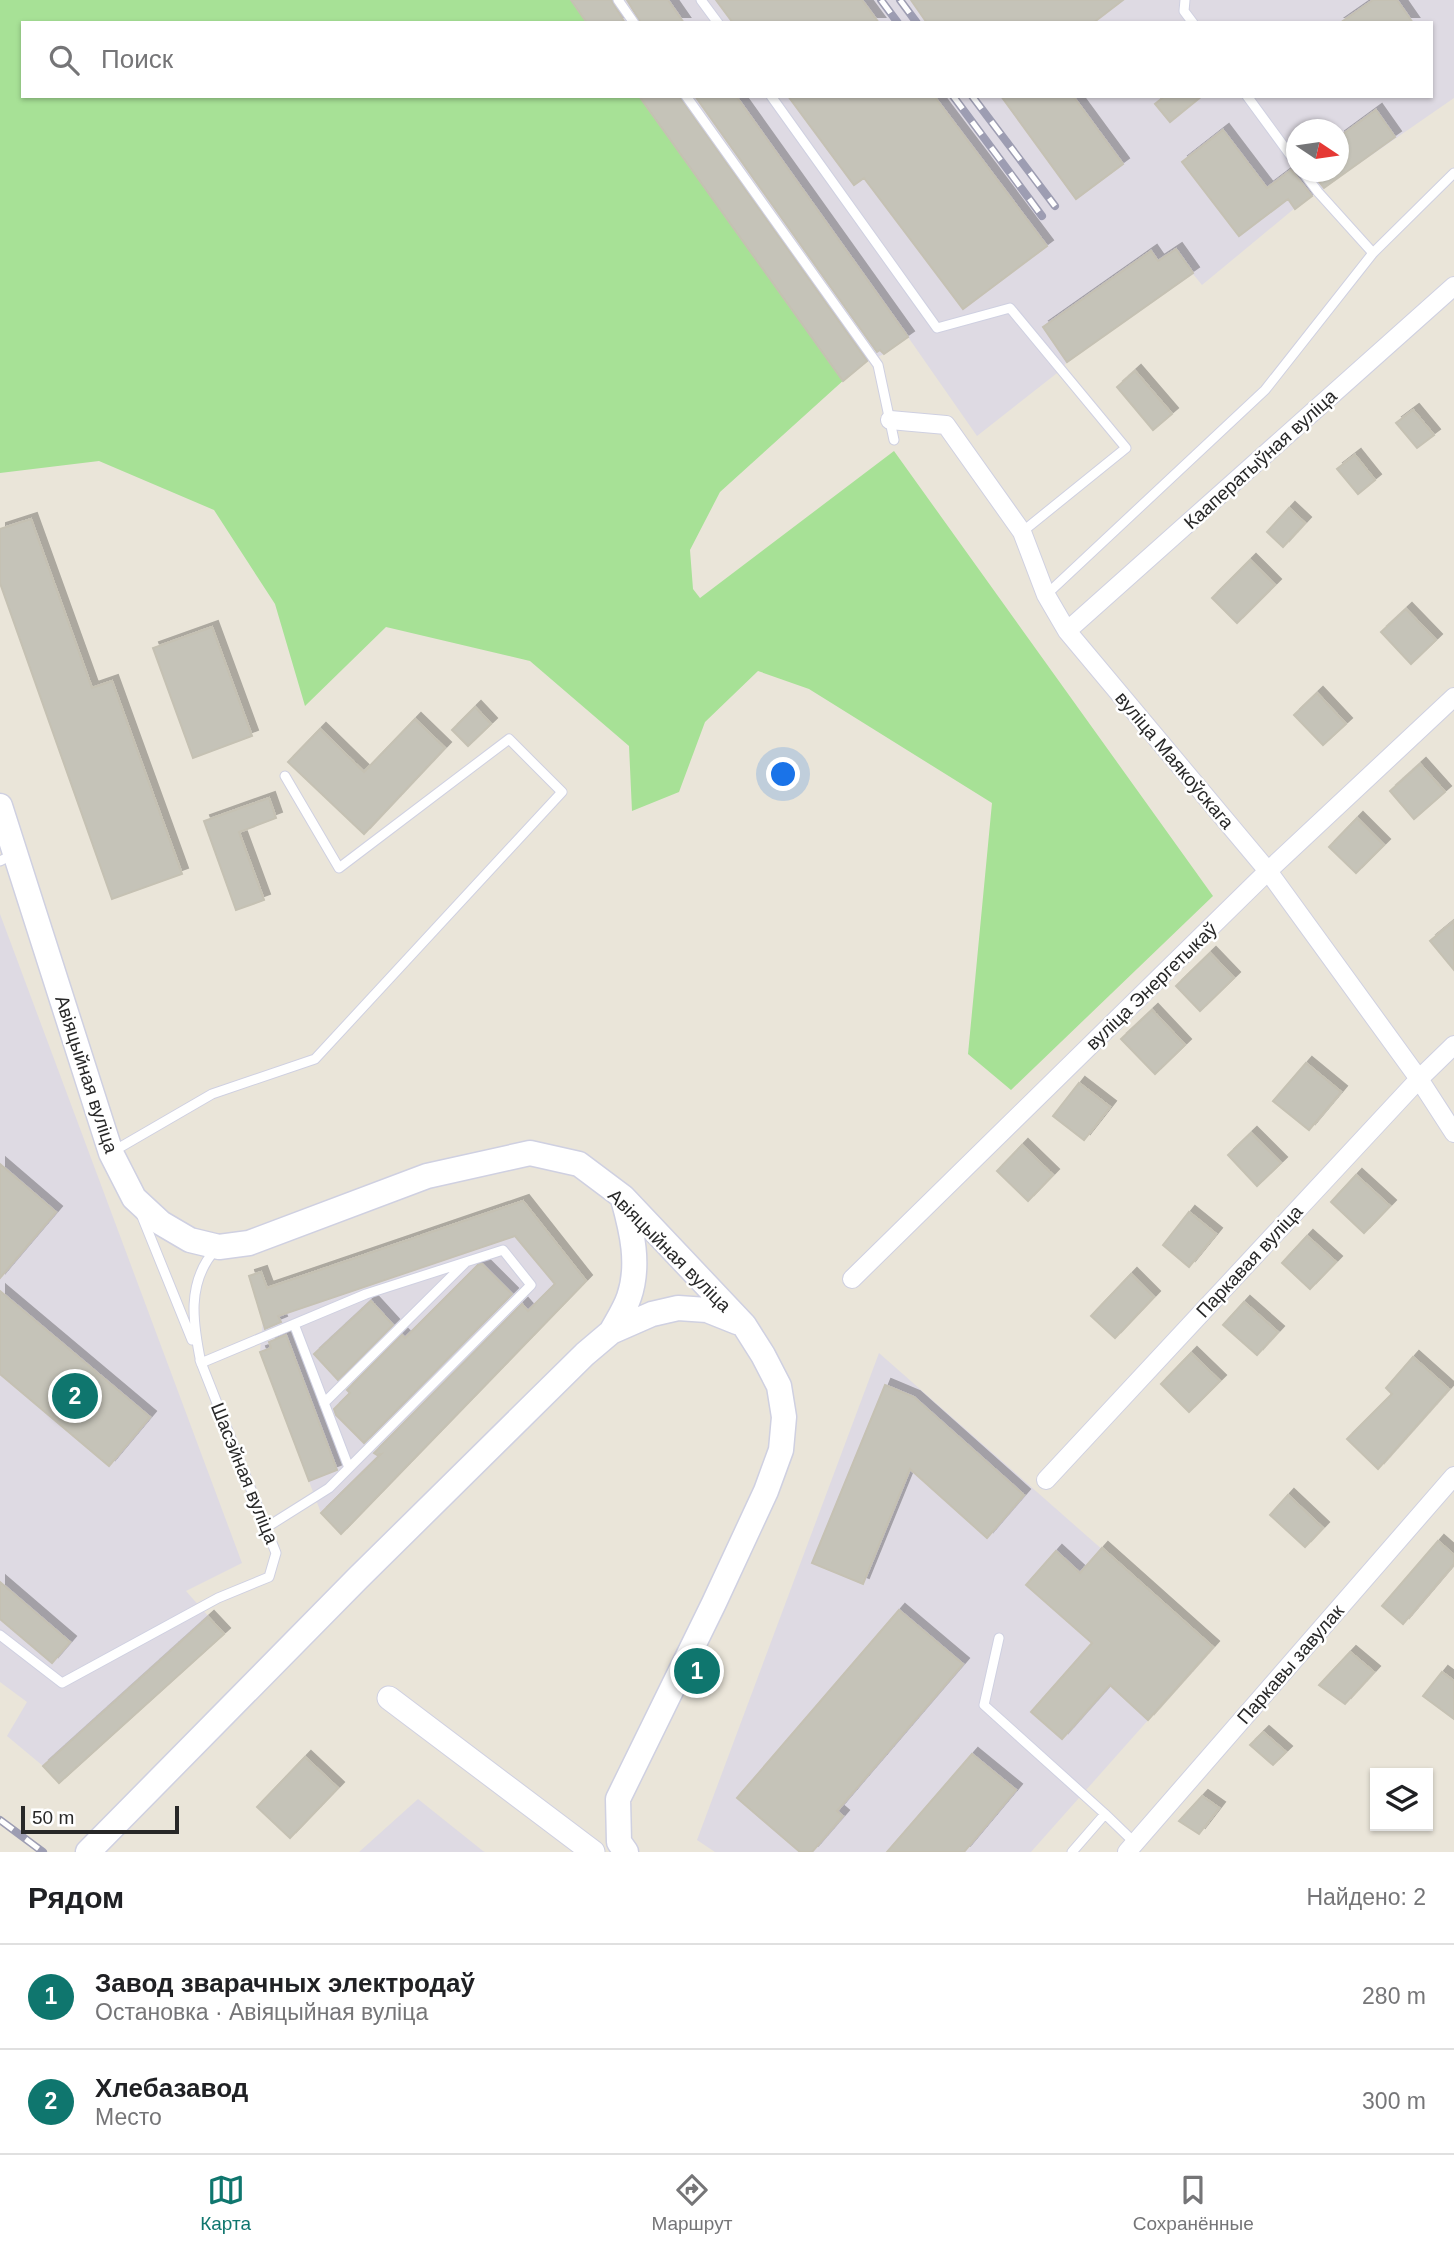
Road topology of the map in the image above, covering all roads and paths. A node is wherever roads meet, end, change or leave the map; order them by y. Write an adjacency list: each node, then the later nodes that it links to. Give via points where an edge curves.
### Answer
1 (618, 0): 4 (lane)
2 (701, 0): 5 (lane)
3 (1185, 0): 6 (lane, via 1184,11)
4 (633, 21)
5 (717, 21)
6 (1192, 21)
7 (688, 98): 15 (lane, via 878,365)
8 (772, 98): 17 (lane, via 937,327 1010,308 1126,449)
9 (1248, 98): 10 (lane)
10 (1286, 148)
11 (1454, 173): 13 (lane)
12 (1310, 182): 13 (lane)
13 (1373, 253): 18 (lane, via 1265,390)
14 (1454, 286): 19 (street, Кааператыўная вуліца)
15 (890, 420): 16 (lane); 17 (street, вуліца Маякоўскага, via 946,425)
16 (894, 440)
17 (1022, 533): 18 (street, вуліца Маякоўскага)
18 (1046, 595): 19 (street, вуліца Маякоўскага)
19 (1067, 631): 24 (street, вуліца Маякоўскага)
20 (1454, 697): 24 (street, вуліца Энергетыкаў)
21 (285, 776): 28 (lane, via 339,868 509,738 562,792 315,1059 212,1094)
22 (0, 806): 23 (main road, Авіяцыйная вуліца)
23 (8, 857): 28 (main road, Авіяцыйная вуліца)
24 (1268, 871): 26 (street, вуліца Маякоўскага); 33 (street, вуліца Энергетыкаў)
25 (1454, 1045): 26 (street, Паркавая вуліца)
26 (1419, 1079): 27 (street, вуліца Маякоўскага); 41 (street, Паркавая вуліца)
27 (1454, 1133)
28 (111, 1153): 30 (main road, Авіяцыйная вуліца)
29 (623, 1197): 31 (main road, Авіяцыйная вуліца, via 579,1164 530,1153 427,1176 249,1243); 35 (main road, Авіяцыйная вуліца); 36 (main road, via 633,1236 634,1270 629,1297)
30 (134, 1198): 31 (main road, Авіяцыйная вуліца, via 161,1223 190,1240); 37 (lane, Шасэйная вуліца)
31 (219, 1247): 37 (lane, via 209,1257 194,1297 193,1322)
32 (466, 1261): 34 (lane); 38 (lane); 39 (lane, via 503,1250 531,1285)
33 (852, 1279)
34 (294, 1324): 37 (lane); 38 (lane)
35 (744, 1325): 36 (main road, via 707,1310 678,1308); 50 (main road, Авіяцыйная вуліца, via 779,1387 784,1417 780,1450 766,1492 618,1799 619,1842)
36 (611, 1332): 48 (main road, via 358,1578)
37 (201, 1363): 42 (lane, Шасэйная вуліца)
38 (324, 1403): 39 (lane)
39 (349, 1468): 42 (lane, via 329,1488)
40 (1454, 1476): 47 (street, Паркавы завулак)
41 (1046, 1480)
42 (267, 1527): 43 (lane, Шасэйная вуліца, via 276,1553 269,1577 218,1598 62,1683)
43 (0, 1635)
44 (999, 1638): 46 (lane, via 984,1705)
45 (389, 1698): 49 (street)
46 (1105, 1814): 47 (lane); 51 (lane)
47 (1131, 1847)
48 (88, 1852)
49 (593, 1852)
50 (626, 1852)
51 (1072, 1852)

